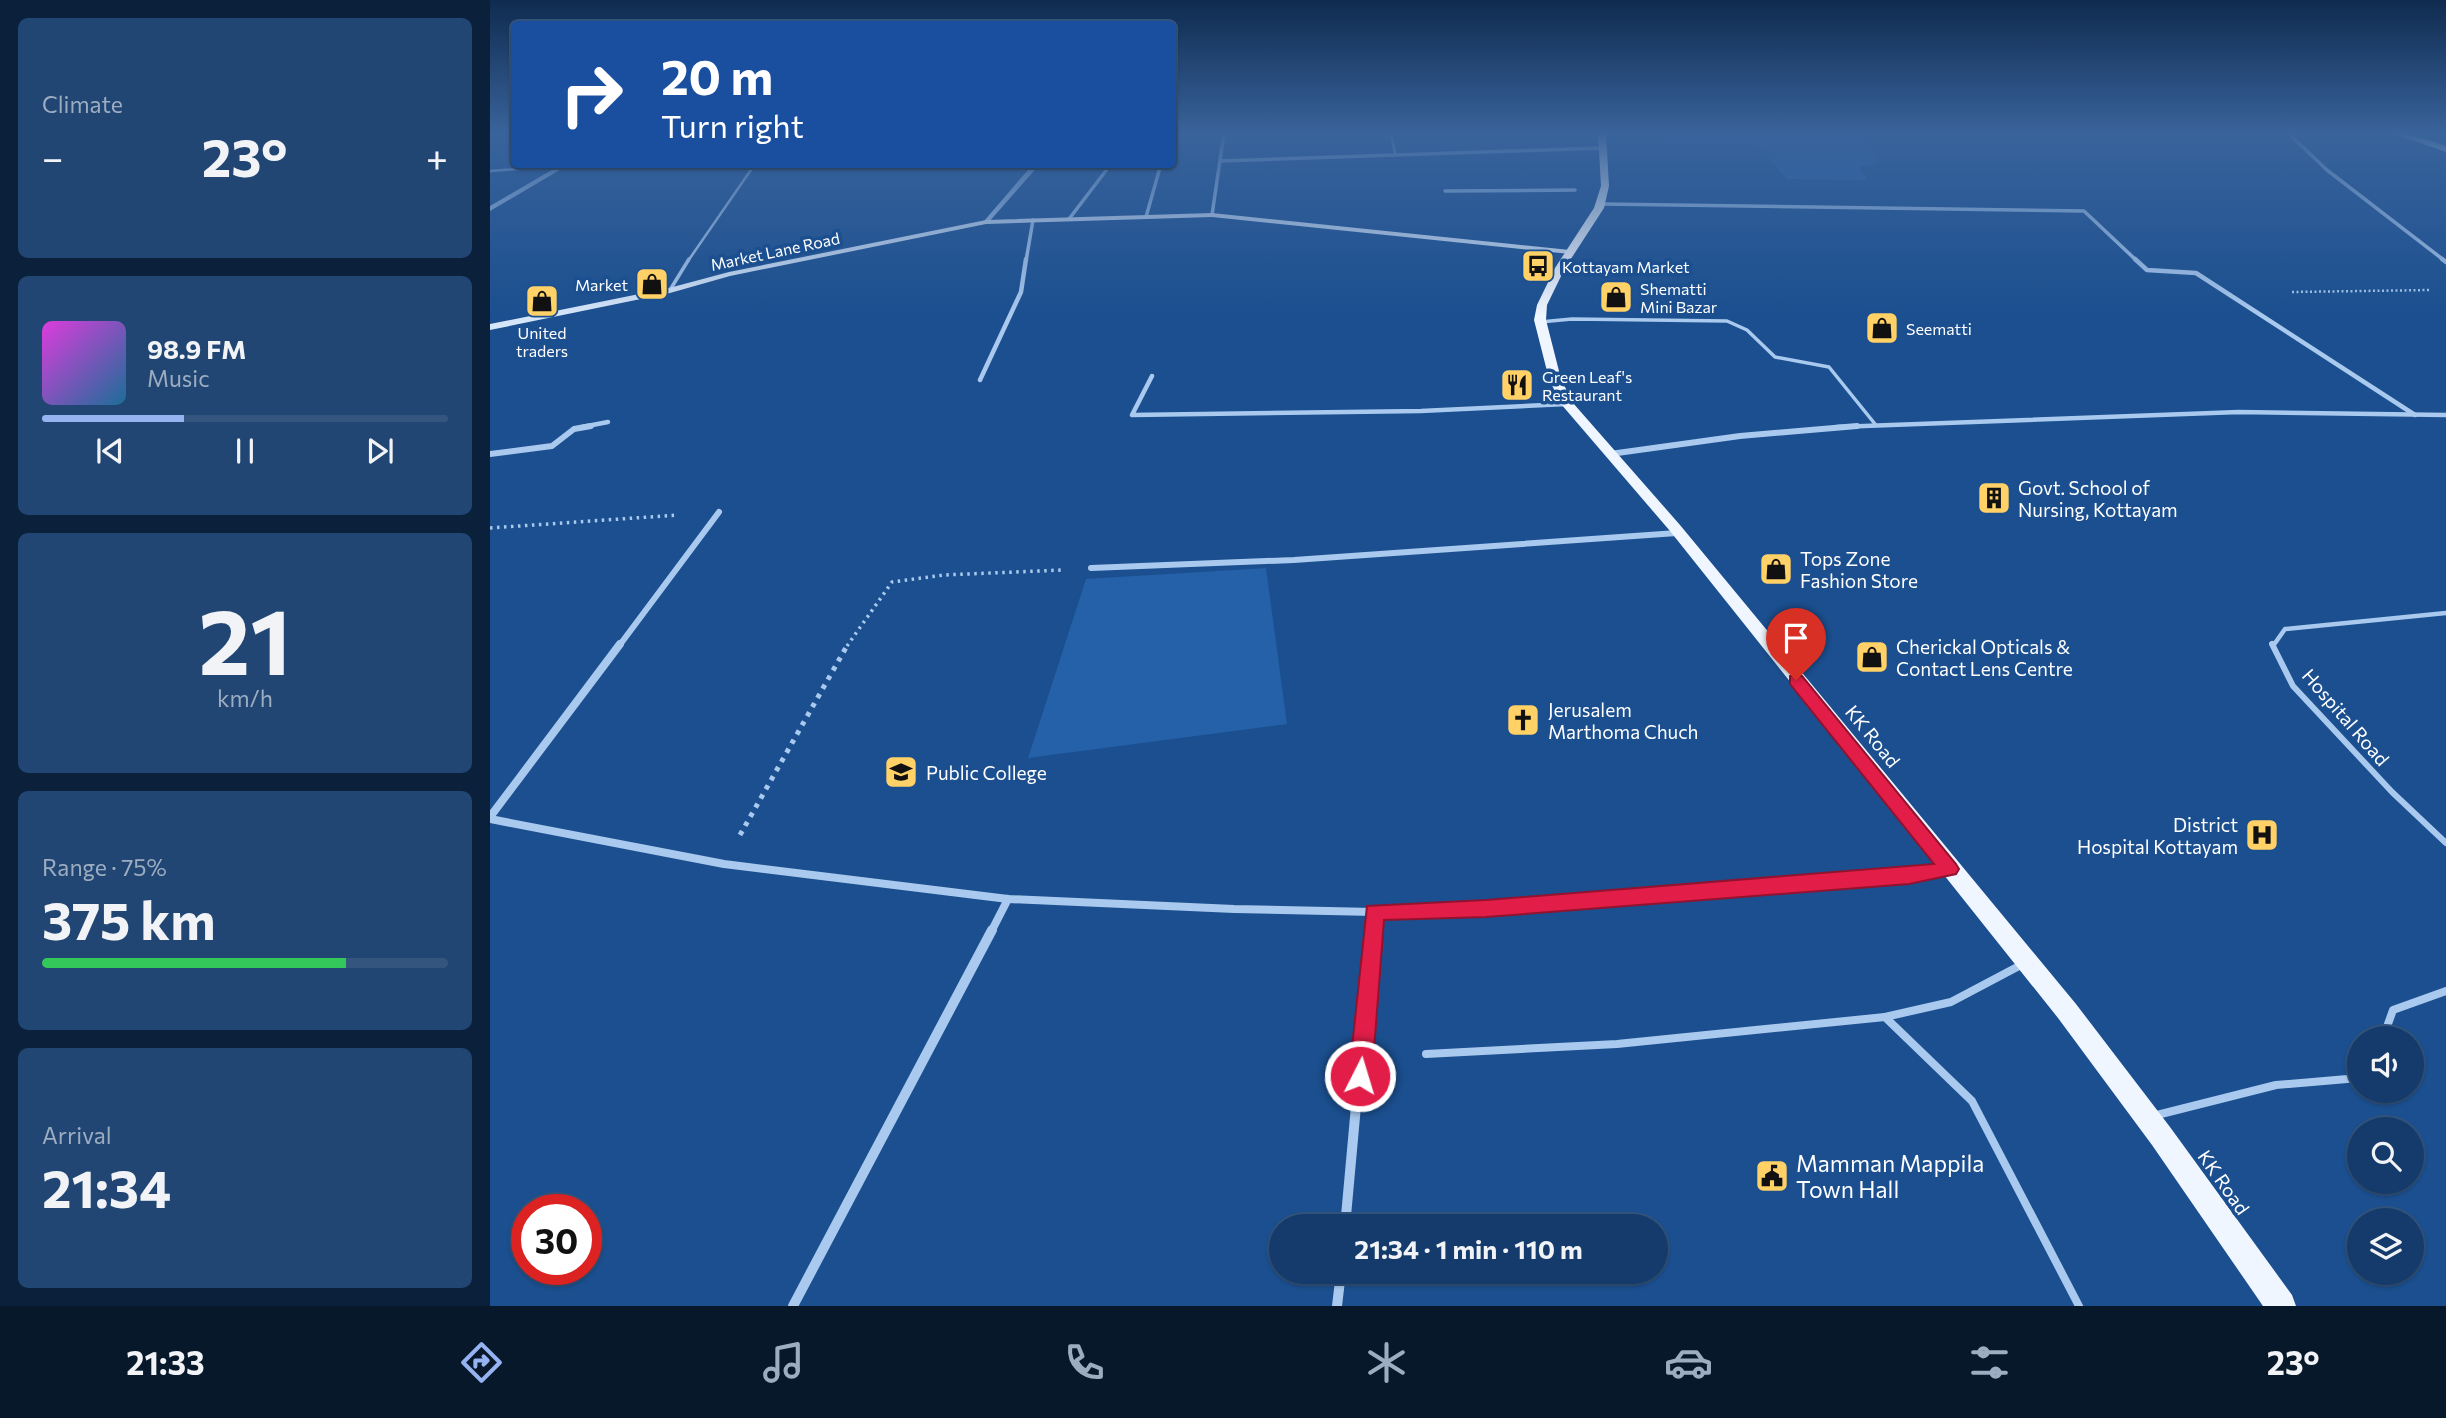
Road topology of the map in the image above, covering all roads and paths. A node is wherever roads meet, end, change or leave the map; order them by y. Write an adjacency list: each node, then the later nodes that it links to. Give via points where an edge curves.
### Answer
1 (515, 194): 10 (street)
2 (733, 194): 18 (lane)
3 (1011, 194): 15 (street)
4 (1088, 194): 13 (street)
5 (1153, 194): 12 (street)
6 (1215, 194): 11 (street)
7 (1603, 194): 16 (main road, via 1590,224)
8 (2358, 194): 17 (street)
9 (1604, 204): 26 (street, via 2084,211 2147,270 2196,273)
10 (490, 209)
11 (1212, 215): 12 (main road, Market Lane Road); 16 (main road, Market Lane Road)
12 (1146, 217): 13 (main road, Market Lane Road)
13 (1069, 219): 14 (main road, Market Lane Road)
14 (1033, 220): 15 (main road, Market Lane Road); 24 (street, via 1021,292)
15 (986, 222): 18 (main road, Market Lane Road)
16 (1570, 252): 21 (main road, via 1546,295)
17 (2446, 262)
18 (670, 290): 22 (main road, Market Lane Road)
19 (2432, 290): 20 (path)
20 (2292, 292)
21 (1540, 321): 25 (main road, KK Road, via 1555,379); 29 (lane, via 1727,321 1745,325 1770,353 1829,367)
22 (490, 327)
23 (1152, 376): 25 (street, via 1132,415)
24 (980, 380)
25 (1567, 404): 31 (main road, KK Road)
26 (2415, 415): 27 (street); 29 (street, via 2239,412)
27 (2446, 415)
28 (608, 422): 30 (street, via 574,429 552,446)
29 (1875, 424): 31 (street)
30 (490, 454)
31 (1611, 454): 34 (main road, KK Road)
32 (719, 512): 33 (path); 37 (street)
33 (490, 528)
34 (1677, 533): 35 (street, via 1336,557); 40 (main road, KK Road)
35 (1091, 568): 39 (path, via 892,582 855,631)
36 (2446, 613): 38 (lane, Hospital Road, via 2285,629 2272,644 2293,686)
37 (490, 818): 39 (street)
38 (2446, 843)
39 (724, 864): 41 (street)
40 (1949, 869): 42 (street, via 1909,876 1486,909); 43 (main road, KK Road)
41 (1008, 899): 42 (street); 52 (street)
42 (1374, 912): 50 (street)
43 (2026, 963): 45 (lane, via 1951,1002); 49 (main road, KK Road)
44 (2446, 991): 46 (lane, via 2393,1010)
45 (1885, 1017): 47 (lane, via 1617,1045); 54 (lane, via 1972,1101)
46 (2387, 1026)
47 (1426, 1054)
48 (2347, 1079): 49 (lane, via 2276,1085)
49 (2147, 1118): 55 (main road, KK Road)
50 (1346, 1214)
51 (1339, 1284): 53 (street)
52 (793, 1306)
53 (1337, 1306)
54 (2079, 1306)
55 (2281, 1306)

